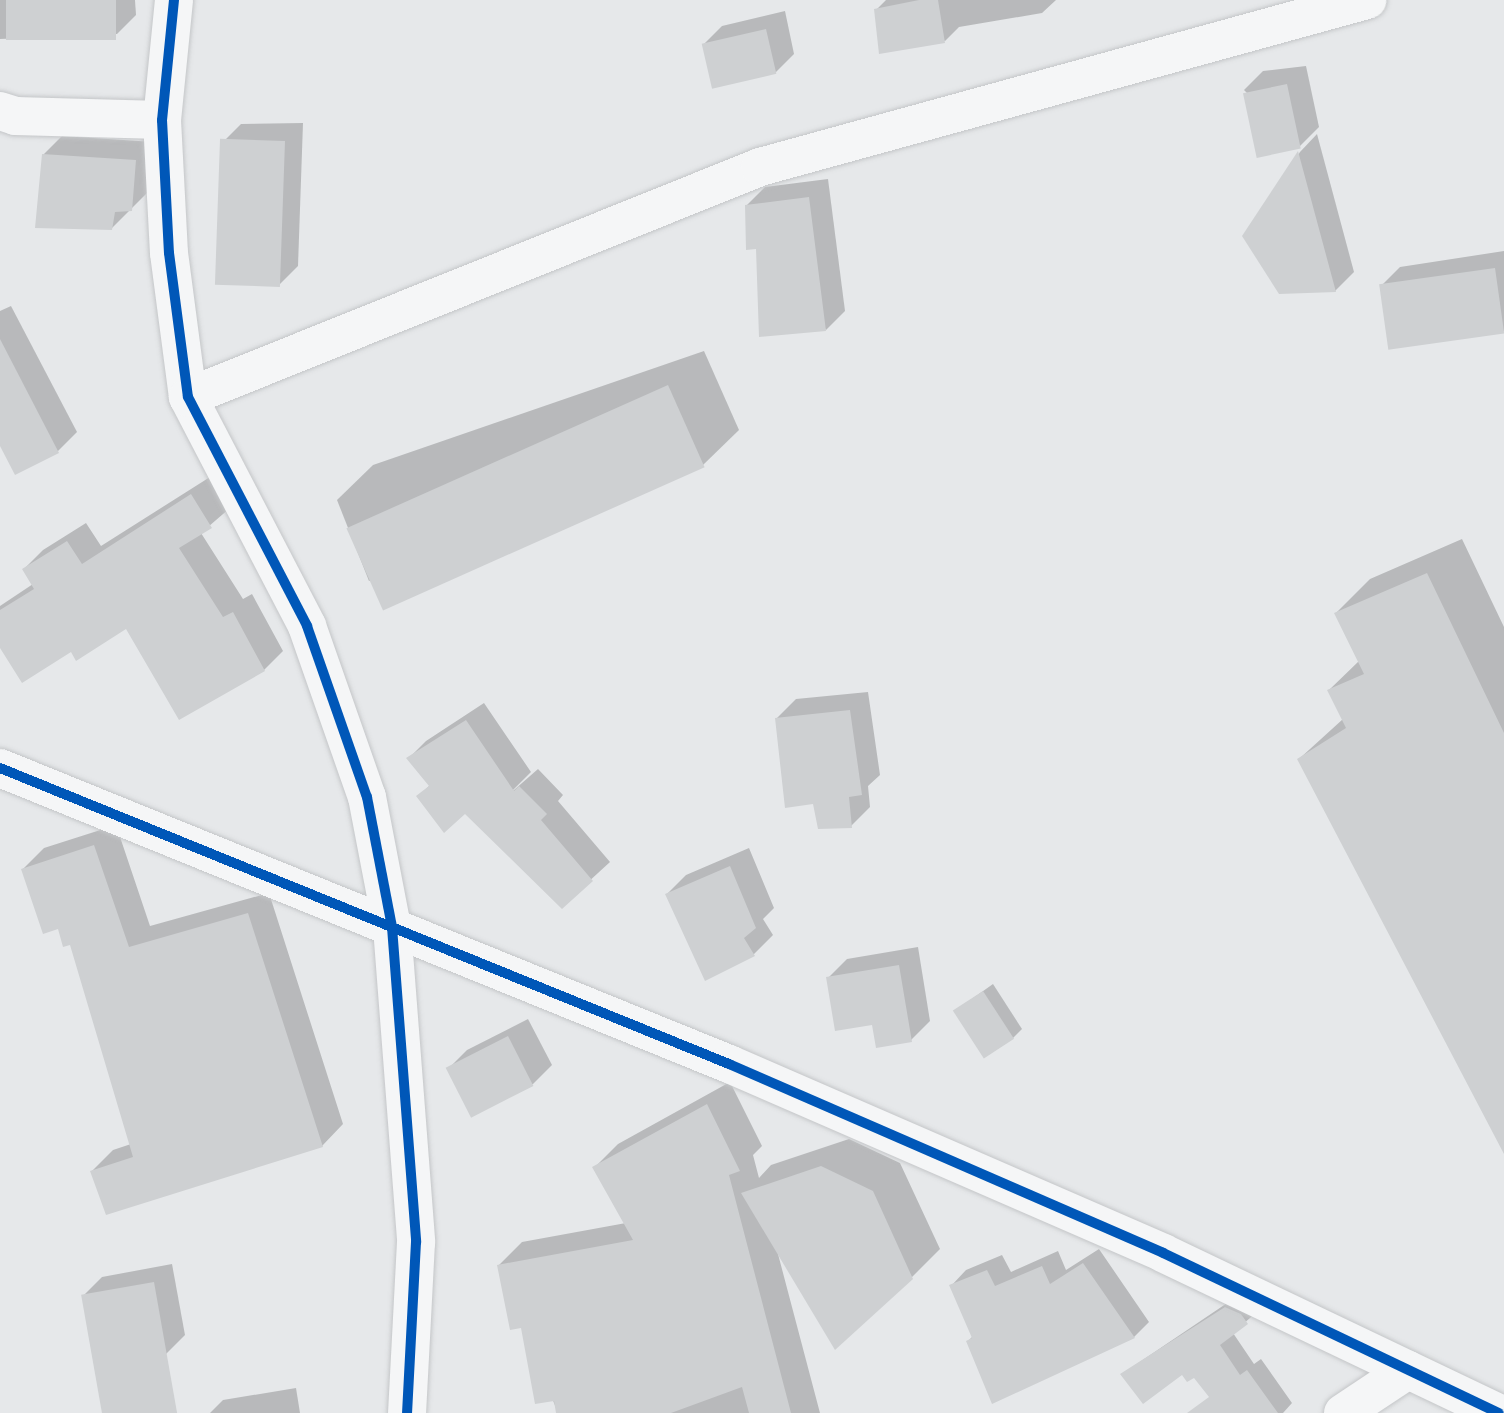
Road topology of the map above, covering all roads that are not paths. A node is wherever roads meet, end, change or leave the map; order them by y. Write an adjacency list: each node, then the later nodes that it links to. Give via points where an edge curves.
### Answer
1 (174, 0): 4 (street)
2 (1367, 0): 5 (street, via 760,167)
3 (0, 111): 4 (street, via 15,116)
4 (163, 120): 5 (street, via 176,332)
5 (188, 397): 7 (street, via 307,626 367,797)
6 (0, 768): 7 (street)
7 (392, 927): 8 (street, via 729,1064 1125,1236); 9 (street, via 416,1242)
8 (1408, 1370): 10 (street); 11 (street)
9 (407, 1413)
10 (1343, 1413)
11 (1499, 1413)

